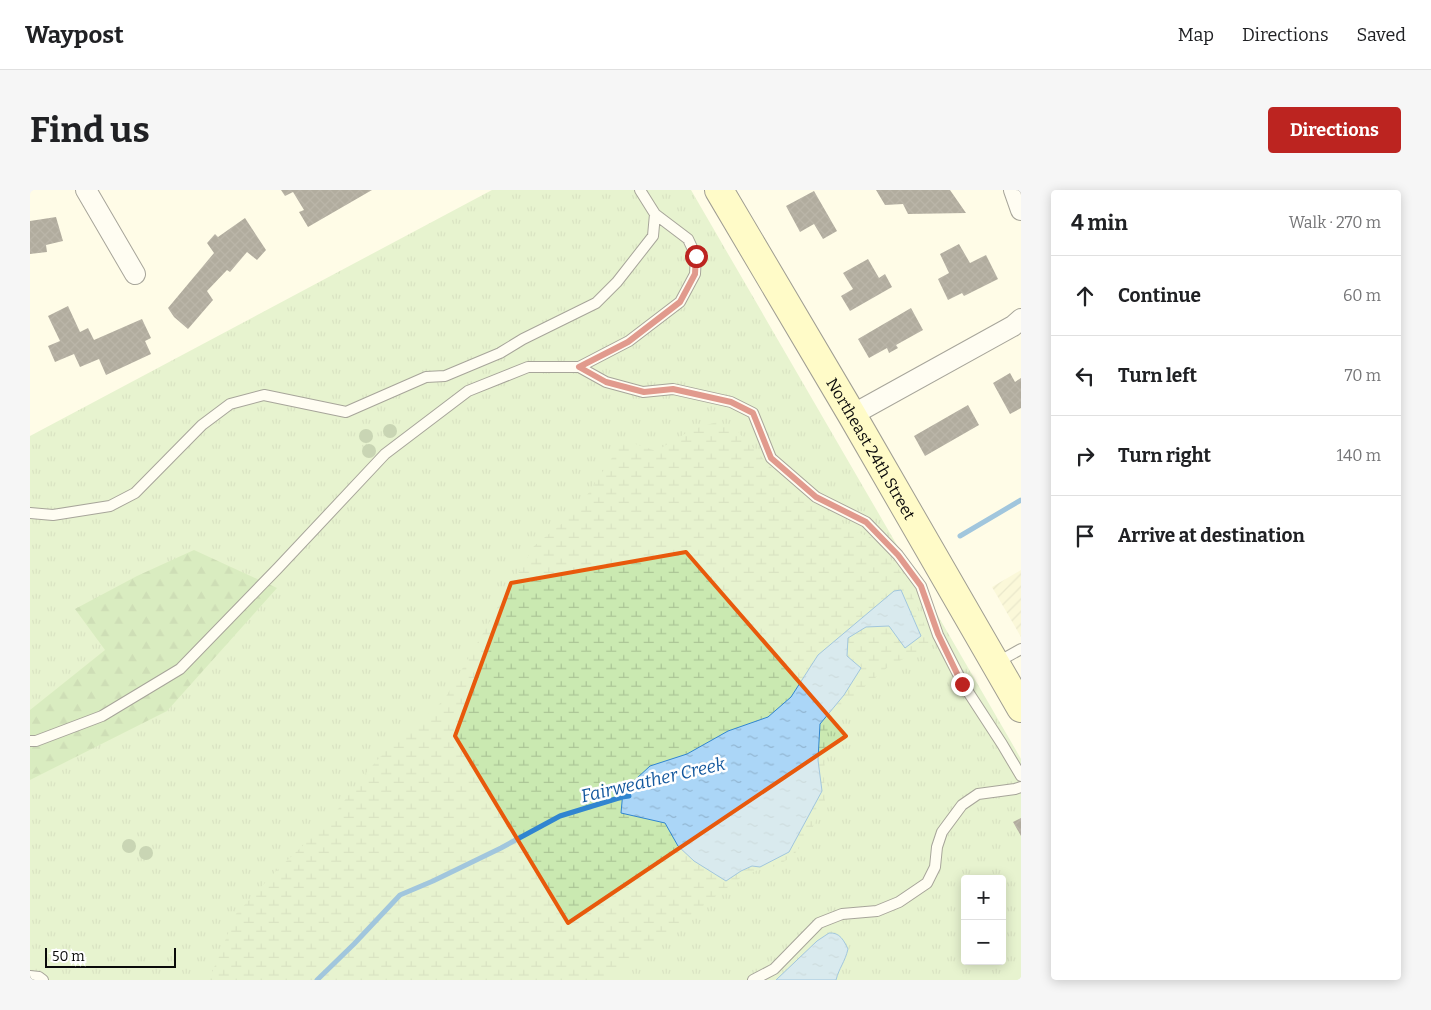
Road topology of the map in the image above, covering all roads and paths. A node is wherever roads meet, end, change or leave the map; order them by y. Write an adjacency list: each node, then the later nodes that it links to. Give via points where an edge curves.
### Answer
1 (86, 190): 9 (street)
2 (640, 190): 6 (lane)
3 (719, 190): 12 (main road, Northeast 24th Street)
4 (1014, 190): 5 (street)
5 (1021, 210)
6 (655, 214): 7 (lane); 8 (lane)
7 (674, 229): 8 (lane); 11 (lane, via 688,239 696,256 695,274 680,302 628,342)
8 (653, 236): 13 (lane, via 596,303 500,353 445,376 426,377 346,412 264,395 230,404 202,425 136,493 127,498 110,506 53,515)
9 (135, 274)
10 (1021, 319): 12 (street)
11 (579, 367): 17 (lane, via 528,367 468,391 385,454 180,669 102,716 36,741); 18 (lane, via 606,382 644,392 673,389 731,402 753,413 771,458 816,497 866,522 898,555 921,586 938,634 962,684)
12 (852, 415): 15 (main road, Northeast 24th Street)
13 (30, 513)
14 (1021, 649): 15 (lane)
15 (995, 664): 16 (main road, Northeast 24th Street)
16 (1021, 708)
17 (30, 740)
18 (1021, 776)
19 (1021, 787): 22 (lane, via 978,794 962,805 942,832 927,883 899,902 877,911 842,914 819,923 774,969)
20 (30, 976): 21 (lane)
21 (43, 980)
22 (753, 980)

